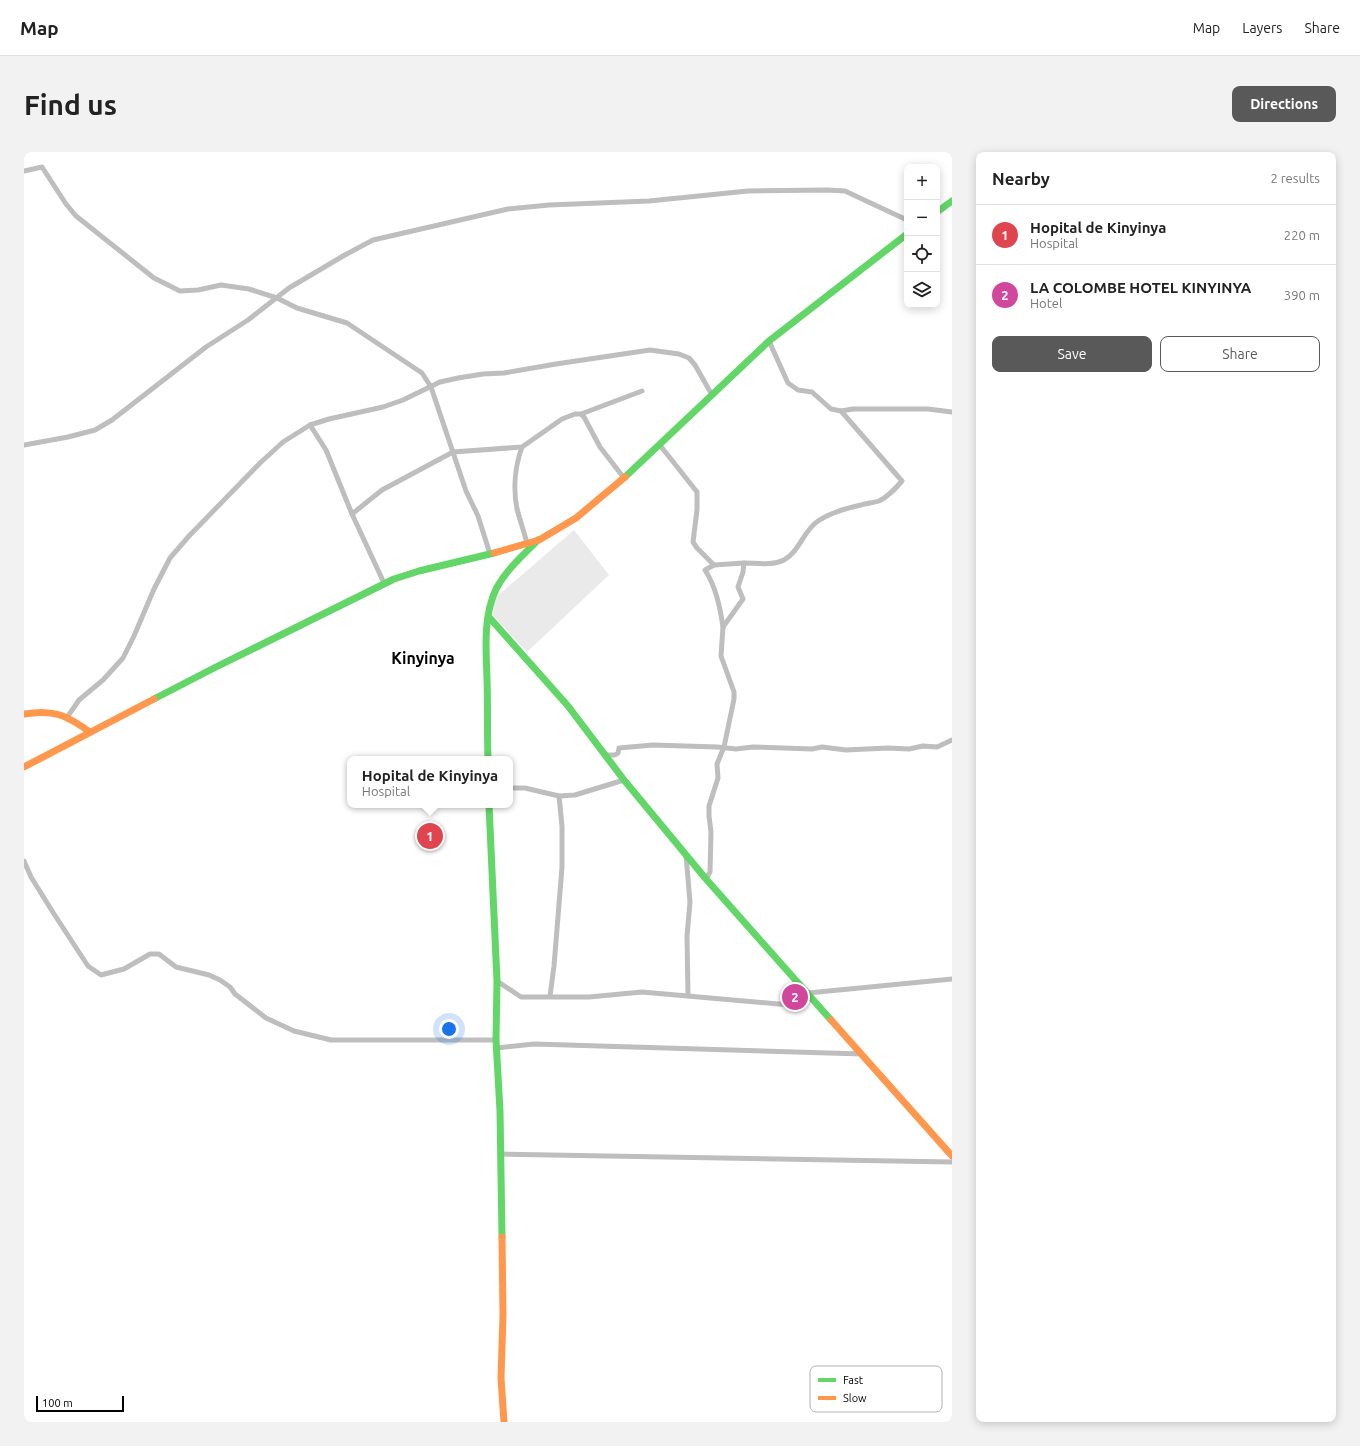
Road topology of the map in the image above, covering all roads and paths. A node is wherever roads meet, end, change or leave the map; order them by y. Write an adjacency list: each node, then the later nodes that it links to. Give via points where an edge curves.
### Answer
1 (24, 171): 6 (street, via 42,167 76,216 167,286 180,291 222,285 249,289)
2 (952, 201): 3 (main road)
3 (940, 210)
4 (904, 219): 6 (street, via 845,191 826,190 748,192 508,209 373,240 289,288)
5 (904, 236): 7 (main road)
6 (277, 298): 8 (street, via 297,308 347,324 422,373); 16 (street, via 206,346 112,420 95,430)
7 (769, 341): 10 (main road); 11 (street, via 788,383 798,390 812,392 831,409)
8 (431, 387): 10 (street, via 458,378 650,350 689,358); 14 (street, via 383,407); 18 (street)
9 (642, 391): 13 (street)
10 (712, 396): 15 (main road)
11 (841, 411): 12 (street, via 928,409); 24 (street, via 902,481 877,502 859,505 816,522 808,529 793,553 784,560 773,563)
12 (952, 412)
13 (581, 414): 17 (street, via 562,419); 19 (street, via 600,447)
14 (310, 425): 20 (street, via 326,450); 30 (street, via 283,442 188,536 170,558 123,658 103,680 79,700)
15 (659, 444): 19 (main road); 25 (street, via 697,492 693,542)
16 (24, 445)
17 (522, 447): 18 (street); 22 (street, via 517,461 516,490 517,509)
18 (453, 452): 20 (street, via 382,490); 23 (street)
19 (624, 478): 21 (main road, via 576,518)
20 (352, 514): 26 (street)
21 (539, 540): 22 (main road); 27 (main road, via 505,575 493,597)
22 (527, 543): 23 (main road)
23 (490, 554): 26 (main road, via 419,571)
24 (744, 563): 25 (street); 28 (street, via 744,572 738,587 743,599)
25 (714, 565): 28 (street, via 705,570 715,590)
26 (384, 583): 31 (main road)
27 (489, 617): 34 (main road, via 568,706); 35 (main road, via 486,643)
28 (723, 627): 33 (street, via 721,656 734,692)
29 (24, 714): 30 (main road, via 49,711)
30 (68, 716): 31 (main road)
31 (90, 732): 36 (main road)
32 (952, 740): 33 (street, via 937,747 909,749)
33 (724, 747): 34 (street, via 638,745 619,748 618,753 614,755); 43 (street, via 717,764 718,778 709,806 710,872)
34 (605, 755): 37 (main road)
35 (488, 756)
36 (24, 767)
37 (624, 780): 39 (street, via 575,795); 41 (main road)
38 (513, 788): 39 (street, via 525,788)
39 (559, 796): 47 (street, via 562,867)
40 (489, 808): 45 (main road)
41 (686, 855): 43 (main road); 48 (street, via 690,902 687,936)
42 (24, 861): 49 (street, via 31,877 88,966 101,975 124,969 150,954 159,954 176,967 220,980 266,1018 294,1031 331,1040)
43 (706, 879): 46 (main road)
44 (952, 979): 46 (street)
45 (498, 981): 47 (street, via 521,997); 49 (main road)
46 (806, 991): 48 (street, via 796,1005); 50 (main road)
47 (550, 996): 48 (street, via 589,997 642,992)
48 (688, 996)
49 (496, 1044): 50 (street); 51 (main road)
50 (862, 1054): 52 (main road)
51 (500, 1154): 53 (street); 54 (main road, via 503,1316 501,1378)
52 (952, 1156)
53 (952, 1162)
54 (504, 1422)

